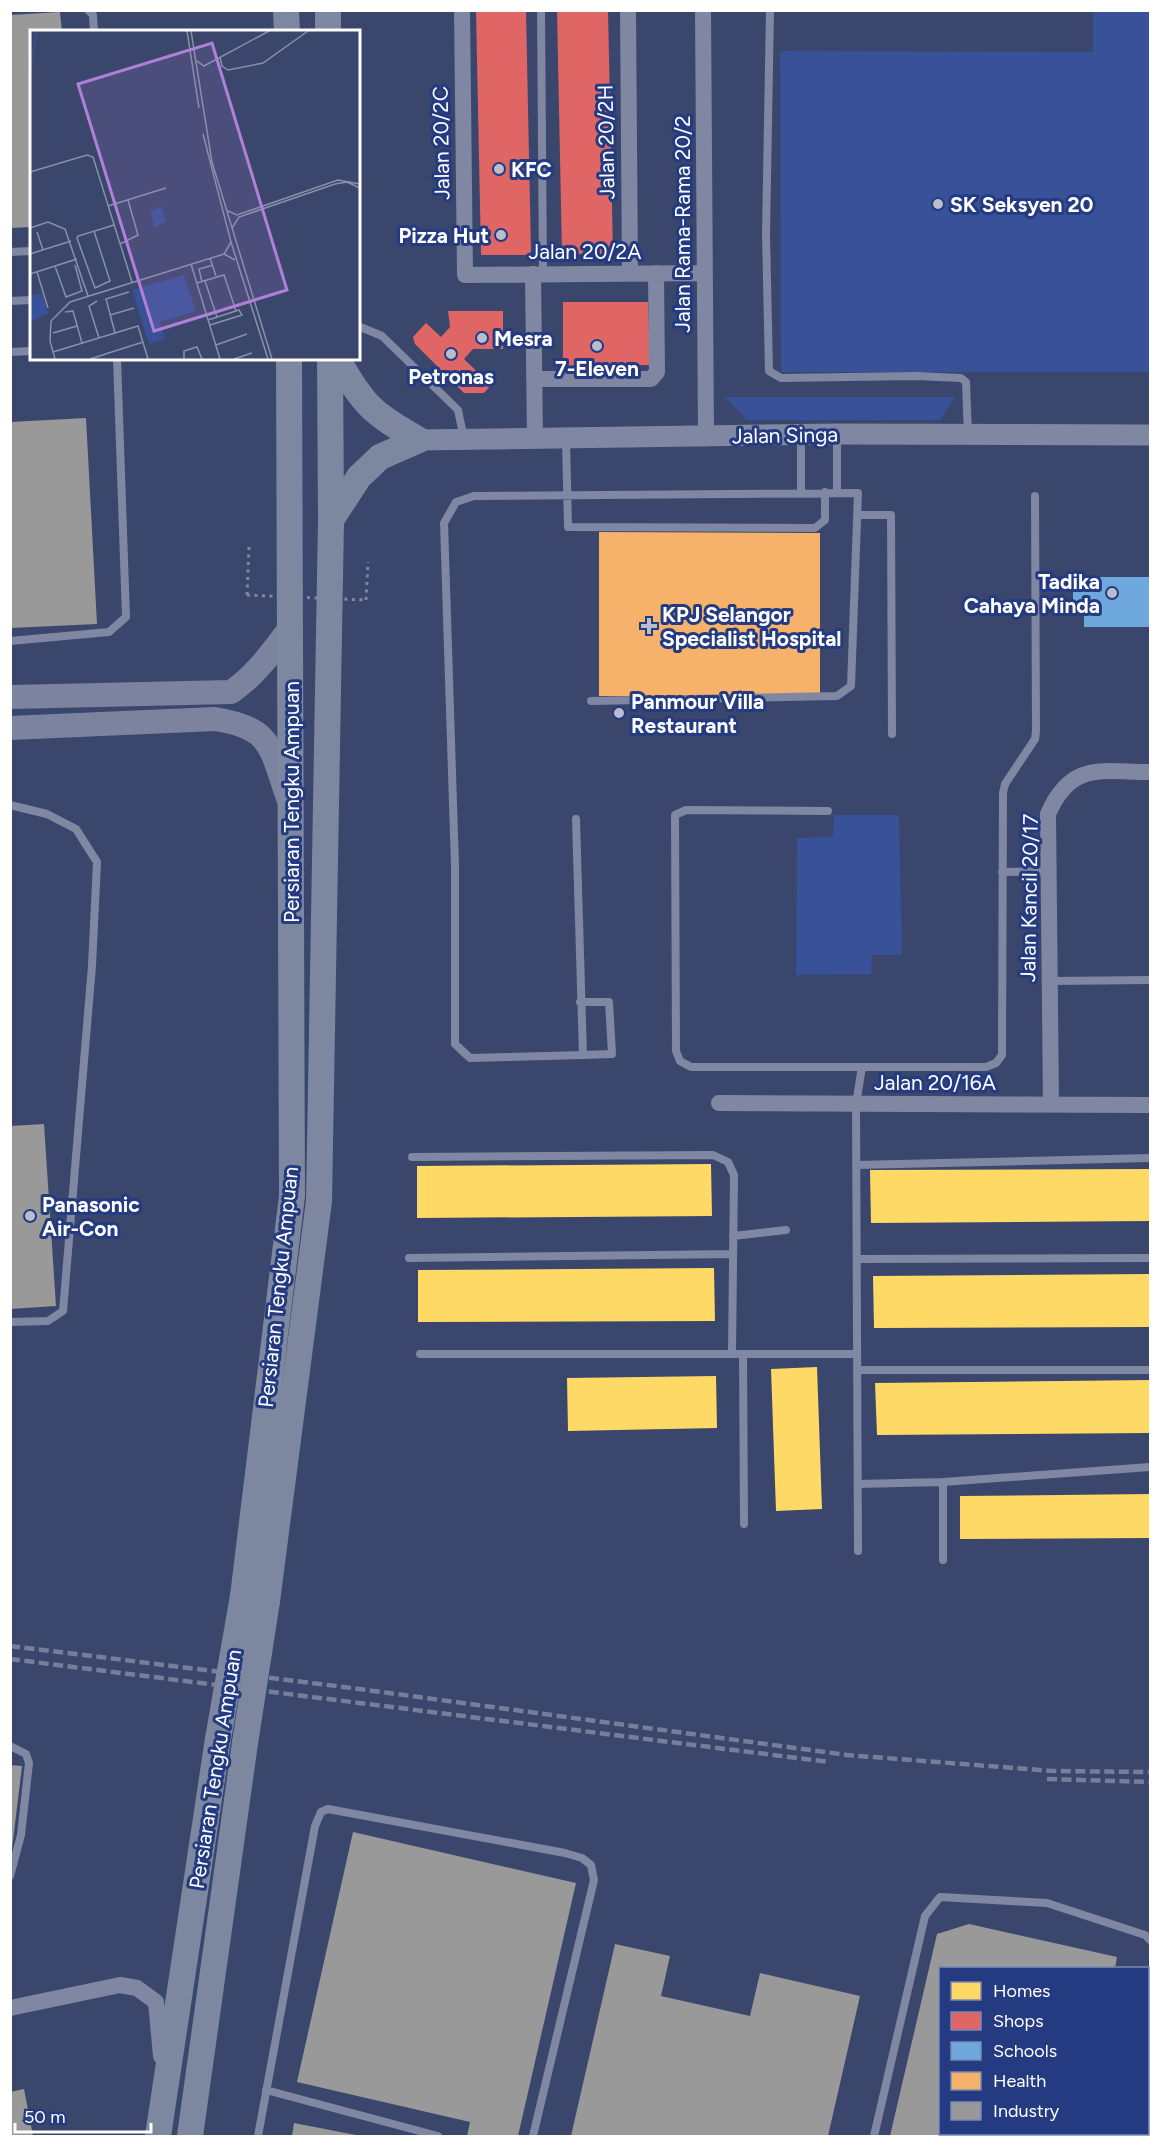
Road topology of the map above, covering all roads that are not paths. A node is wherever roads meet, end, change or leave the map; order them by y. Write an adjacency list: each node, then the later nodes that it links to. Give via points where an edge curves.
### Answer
1 (88, 10): 9 (lane, via 93,15)
2 (286, 10): 10 (main road)
3 (328, 10): 11 (main road)
4 (462, 10): 18 (street, Jalan 20/2C)
5 (540, 10): 17 (lane)
6 (628, 10): 14 (street, Jalan 20/2H)
7 (703, 10): 16 (street, Jalan Rama-Rama 20/2)
8 (770, 10): 33 (lane, via 766,234 769,371 781,378 961,378 966,382)
9 (94, 30)
10 (286, 30)
11 (328, 30)
12 (30, 251): 13 (lane)
13 (10, 252)
14 (630, 273): 15 (street, Jalan 20/2A); 17 (street, Jalan 20/2A)
15 (656, 273): 16 (street, Jalan 20/2A); 28 (street, via 657,372 651,379)
16 (705, 273): 32 (street, Jalan Rama-Rama 20/2)
17 (538, 274): 18 (street, Jalan 20/2A); 28 (street)
18 (465, 275)
19 (30, 300): 20 (lane)
20 (10, 302)
21 (360, 327): 37 (lane, via 382,336 458,410)
22 (30, 351): 23 (lane)
23 (10, 352)
24 (117, 360): 46 (lane, via 126,617 109,632)
25 (289, 360): 45 (main road, Persiaran Tengku Ampuan)
26 (330, 360): 44 (main road, Persiaran Tengku Ampuan)
27 (338, 360): 36 (main road, via 359,398 376,415)
28 (534, 379): 35 (street)
29 (801, 435): 30 (street, Jalan Singa); 32 (street, Jalan Singa); 38 (lane)
30 (837, 435): 33 (street, Jalan Singa); 40 (lane)
31 (1150, 435): 33 (street, Jalan Singa)
32 (706, 436): 34 (street, Jalan Singa)
33 (968, 437)
34 (566, 438): 35 (street, Jalan Singa); 41 (lane)
35 (535, 439): 37 (street, Jalan Singa)
36 (419, 440): 37 (street, Jalan Singa); 44 (main road, via 380,457 359,477)
37 (464, 440)
38 (801, 492): 39 (lane); 41 (lane)
39 (825, 492): 40 (lane); 41 (lane, via 825,520 815,528 568,527)
40 (837, 492): 43 (lane, via 858,493)
41 (567, 496): 61 (lane, via 474,496 456,502 444,523 455,866 455,1044 470,1058)
42 (1035, 496): 57 (lane, via 1036,731 1035,739 1005,784)
43 (859, 515): 48 (lane, via 851,686 837,696); 50 (lane, via 891,515)
44 (331, 520): 89 (main road, Persiaran Tengku Ampuan, via 319,1202)
45 (290, 628): 47 (main road, via 264,662 231,692); 53 (main road, Persiaran Tengku Ampuan)
46 (10, 641)
47 (10, 697)
48 (591, 701)
49 (10, 728): 53 (main road, via 215,719 237,722 254,728 269,746)
50 (892, 734)
51 (1150, 772): 56 (street, Jalan Kancil 20/17, via 1085,772 1065,785 1048,814)
52 (10, 805): 76 (lane, via 47,814 76,829 97,862 63,1311 48,1321)
53 (292, 809): 89 (main road, Persiaran Tengku Ampuan, via 292,1196)
54 (828, 811): 62 (lane, via 686,810 675,815 676,1051 680,1061 691,1067)
55 (576, 819): 60 (lane)
56 (1048, 871): 57 (lane); 59 (street, Jalan Kancil 20/17)
57 (1002, 872): 62 (lane, via 1002,1055 986,1067)
58 (1150, 980): 59 (lane)
59 (1050, 981): 65 (street, Jalan Kancil 20/17)
60 (580, 1002): 61 (lane); 61 (lane, via 609,1002 610,1013 612,1054)
61 (583, 1055)
62 (862, 1067): 64 (lane)
63 (719, 1102): 64 (street, Jalan 20/16A)
64 (856, 1104): 65 (street, Jalan 20/16A); 69 (lane)
65 (1051, 1104): 66 (street, Jalan 20/16A)
66 (1150, 1105)
67 (412, 1157): 71 (lane, via 713,1155 728,1162 734,1175)
68 (1150, 1158): 69 (lane)
69 (856, 1165): 75 (lane)
70 (786, 1230): 71 (lane)
71 (733, 1236): 72 (lane)
72 (733, 1254): 73 (lane); 78 (lane)
73 (409, 1258)
74 (1150, 1258): 75 (lane)
75 (857, 1259): 80 (lane)
76 (10, 1322)
77 (420, 1354): 78 (lane)
78 (732, 1354): 79 (lane)
79 (743, 1354): 80 (lane); 86 (lane)
80 (857, 1354): 81 (lane)
81 (857, 1370): 82 (lane); 85 (lane)
82 (1150, 1370)
83 (1150, 1467): 84 (lane)
84 (943, 1482): 85 (lane); 88 (lane)
85 (858, 1484): 87 (lane)
86 (744, 1524)
87 (858, 1551)
88 (943, 1560)
89 (255, 1599): 95 (main road, Persiaran Tengku Ampuan, bridge, via 218,1739); 97 (main road, Persiaran Tengku Ampuan, bridge, via 245,1743)
90 (10, 1746): 91 (lane, via 26,1754 29,1763)
91 (12, 1872)
92 (1150, 1940): 101 (lane, via 1145,1935 1047,1903 940,1897 925,1916)
93 (10, 2008): 95 (street, via 120,1985 137,1988 156,2002)
94 (266, 2090): 98 (lane); 99 (lane); 100 (lane, via 315,1826 321,1812 328,1809 566,1853 591,1865 594,1880)
95 (164, 2102): 96 (main road, Persiaran Tengku Ampuan)
96 (158, 2136)
97 (190, 2136)
98 (258, 2136)
99 (438, 2136)
100 (533, 2136)
101 (874, 2136)

